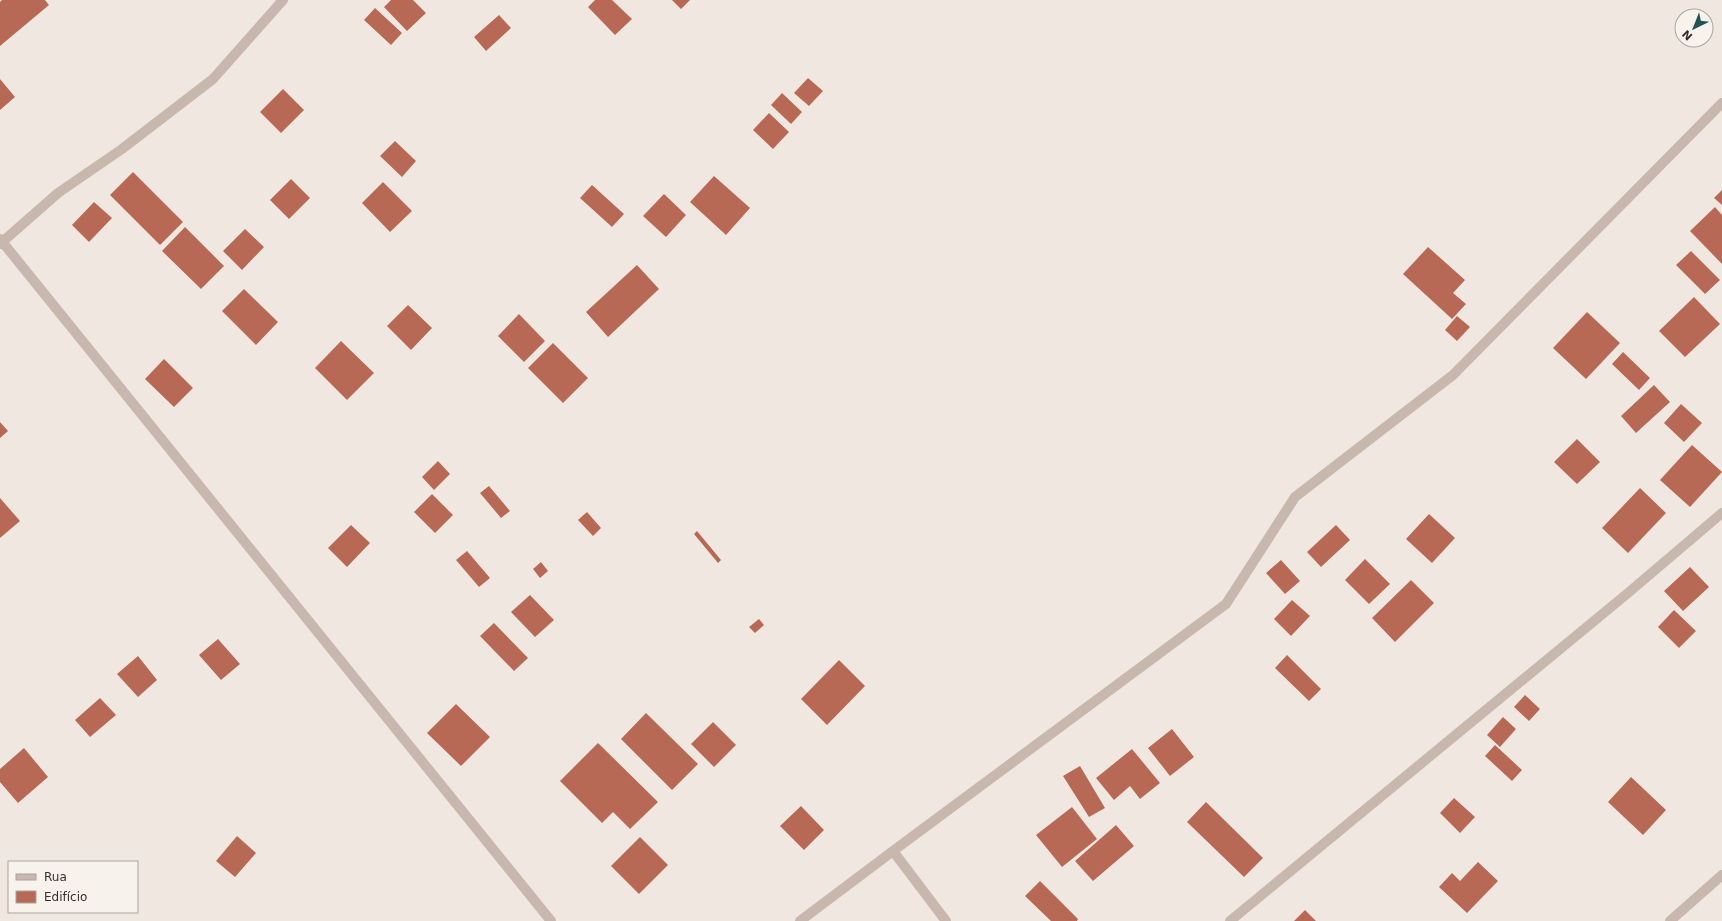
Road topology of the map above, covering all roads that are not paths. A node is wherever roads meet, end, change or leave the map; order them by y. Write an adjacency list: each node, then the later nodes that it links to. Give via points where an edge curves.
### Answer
1 (283, 0): 3 (street, via 213,79 122,149 58,193)
2 (1722, 103): 5 (street, via 1453,375 1295,497 1226,604)
3 (1, 242): 7 (street)
4 (1722, 513): 10 (street)
5 (893, 851): 8 (street); 9 (street)
6 (1722, 875): 11 (street)
7 (551, 921)
8 (800, 921)
9 (946, 921)
10 (1230, 921)
11 (1670, 921)

